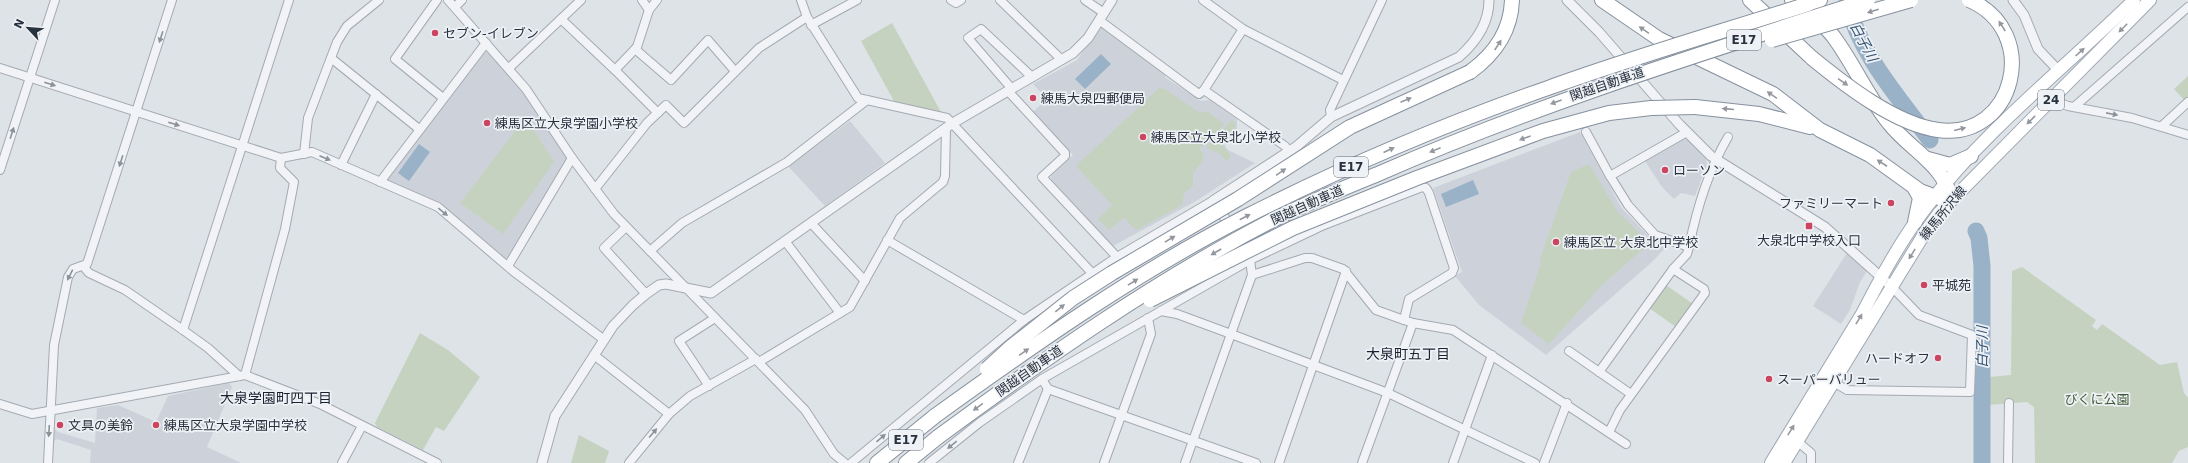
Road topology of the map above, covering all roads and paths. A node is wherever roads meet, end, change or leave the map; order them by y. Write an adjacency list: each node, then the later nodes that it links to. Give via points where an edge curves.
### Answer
1 (55, 0): 49 (street)
2 (172, 0): 61 (street, one-way to 61)
3 (289, 0): 72 (street)
4 (379, 0): 42 (street, via 347,26)
5 (437, 0): 56 (street, via 394,59)
6 (448, 0): 33 (street)
7 (462, 0): 33 (street)
8 (581, 0): 37 (street)
9 (642, 0): 35 (street)
10 (657, 0): 35 (street)
11 (801, 0): 38 (street)
12 (857, 0): 38 (street)
13 (951, 0): 14 (street, via 956,3)
14 (961, 0)
15 (1000, 0): 43 (street)
16 (1085, 0): 36 (street)
17 (1112, 0): 36 (street)
18 (1203, 0): 39 (street)
19 (1382, 0): 51 (street)
20 (1488, 0): 63 (street, via 1488,11 1480,33 1459,57)
21 (1512, 0): 144 (highway, one-way to 21, bridge, via 1011,347 1072,298 1238,199 1350,127 1470,72 1488,57 1500,42 1510,18)
22 (1568, 0): 69 (street)
23 (1602, 0): 67 (highway, one-way to 23, via 1773,94 1659,39)
24 (1750, 0): 29 (highway, one-way to 29, bridge, via 1812,58 1857,92 1909,121 1946,131 1973,125 1988,116 2001,102 2010,83 2013,62 2008,38 2001,24 1990,12)
25 (1792, 0): 79 (highway, via 1832,35 1890,125)
26 (1820, 0): 144 (highway, 関越自動車道 / E17, one-way to 26, bridge, via 1070,320 1155,268 1288,196 1401,145 1483,112 1600,70)
27 (1868, 0): 52 (highway, 関越自動車道 / E17, bridge)
28 (1911, 0): 52 (highway, one-way to 52, bridge, via 1806,31)
29 (1969, 0)
30 (2013, 0): 48 (street, via 2024,15 2038,49)
31 (2134, 0): 48 (main road, 練馬所沢線 / 24, one-way to 31)
32 (2150, 0): 57 (main road, 練馬所沢線 / 24, one-way to 57)
33 (455, 7): 40 (street)
34 (2188, 7): 60 (street)
35 (649, 10): 41 (street)
36 (1102, 16): 43 (street, via 1085,43); 54 (street, via 1196,92 1199,94)
37 (561, 19): 45 (street); 46 (street)
38 (809, 21): 47 (street, via 759,48); 58 (street, via 858,98)
39 (1243, 29): 51 (street); 54 (street)
40 (486, 43): 45 (street); 56 (street)
41 (635, 49): 46 (street); 47 (street, via 671,80 708,40)
42 (331, 58): 55 (street); 74 (street, via 308,118)
43 (1062, 60): 50 (street)
44 (0, 68): 49 (street)
45 (509, 68): 77 (street)
46 (615, 70): 62 (street)
47 (734, 70): 62 (street, via 684,123 666,105)
48 (2058, 70): 75 (main road, 練馬所沢線 / 24)
49 (30, 77): 61 (street, one-way to 61); 81 (street, one-way to 49)
50 (1032, 77): 53 (street); 53 (street, via 981,29 968,38)
51 (1344, 80): 63 (street, via 1330,110)
52 (1619, 80): 135 (highway, 関越自動車道 / E17, one-way to 135, bridge, via 1487,128 1272,221 1170,278 1066,345)
53 (1010, 90): 64 (street); 97 (street, via 1065,153 1065,156 1042,177)
54 (1204, 90): 73 (street, via 1285,146)
55 (376, 94): 66 (street); 80 (street)
56 (443, 98): 66 (street)
57 (2052, 99): 60 (street); 88 (main road, 練馬所沢線 / 24, one-way to 88)
58 (867, 100): 64 (street, via 947,118); 96 (street, via 787,162 682,223)
59 (2188, 102): 65 (street)
60 (2074, 107): 65 (street, one-way to 65)
61 (137, 112): 72 (street, one-way to 72); 99 (street, one-way to 99, via 87,264)
62 (658, 113): 86 (street)
63 (1331, 117): 73 (street)
64 (950, 125): 91 (street); 93 (street, via 943,182 900,218); 102 (street)
65 (2162, 126): 70 (street)
66 (419, 129): 83 (street)
67 (1820, 130): 85 (highway, one-way to 67, via 1870,155); 135 (highway, one-way to 135, bridge, via 1759,114 1695,107 1630,110 1573,122 1493,149 1293,228 1156,298)
68 (1586, 132): 82 (street)
69 (1687, 132): 78 (street); 82 (street)
70 (2188, 135)
71 (1728, 137): 78 (street)
72 (243, 146): 76 (street); 121 (street)
73 (1289, 152): 89 (street)
74 (304, 154): 76 (street); 80 (street, one-way to 80, via 312,152)
75 (1971, 156): 79 (highway, via 1950,165); 84 (main road, 練馬所沢線 / 24)
76 (281, 158): 130 (street, via 280,168 294,182 285,229)
77 (572, 158): 86 (street); 100 (street)
78 (1715, 159): 95 (street, via 1701,196); 106 (street, via 1820,224)
79 (1928, 160): 84 (highway)
80 (341, 165): 83 (street)
81 (0, 170)
82 (1610, 176): 95 (street, via 1628,205 1655,235)
83 (380, 182): 100 (street, one-way to 100, via 438,207)
84 (1946, 183): 87 (main road, 練馬所沢線 / 24); 88 (highway)
85 (1914, 187): 87 (highway); 90 (highway, via 1920,198)
86 (595, 189): 92 (street)
87 (1935, 196): 88 (highway); 90 (main road, 練馬所沢線 / 24)
88 (1951, 199): 109 (main road, 練馬所沢線 / 24, one-way to 109, via 1926,231)
89 (1214, 200): 97 (street); 98 (street)
90 (1915, 222): 106 (main road, 練馬所沢線 / 24)
91 (811, 223): 94 (street); 107 (street)
92 (626, 226): 96 (street); 112 (street, via 604,248)
93 (887, 240): 107 (street); 118 (street)
94 (785, 241): 111 (street); 115 (street)
95 (1689, 247): 101 (street, via 1685,257)
96 (650, 251): 104 (street)
97 (1116, 257): 102 (street)
98 (1250, 260): 105 (street); 114 (street); 119 (street, via 1324,225 1424,187 1429,193 1454,270 1409,300)
99 (84, 266): 121 (street, via 90,273 125,290); 141 (street, one-way to 141, via 70,272 63,301 53,355)
100 (508, 266): 123 (street)
101 (1673, 269): 129 (street); 137 (street, via 1704,289 1705,293)
102 (1092, 272): 118 (street)
103 (1346, 272): 105 (street, via 1308,258); 119 (street, via 1376,310); 128 (street)
104 (673, 274): 108 (street); 110 (street)
105 (1252, 275): 122 (street)
106 (1882, 277): 109 (street); 171 (main road, 練馬所沢線 / 24, one-way to 106)
107 (865, 281): 115 (street, via 850,307)
108 (659, 285): 110 (street); 112 (street)
109 (1892, 287): 132 (main road, 練馬所沢線 / 24); 132 (street, via 1919,315 1972,335 1970,392 1848,390)
110 (687, 288): 111 (street); 113 (street)
111 (712, 293): 113 (street)
112 (646, 294): 123 (street, via 613,326)
113 (699, 302): 116 (street)
114 (1161, 311): 117 (street); 122 (street)
115 (840, 313): 127 (street)
116 (715, 318): 127 (street); 133 (street, via 679,342)
117 (1148, 318): 131 (street); 143 (street, via 1151,334)
118 (1024, 320): 158 (street, one-way to 118)
119 (1404, 320): 120 (street)
120 (1413, 323): 126 (street, via 1453,330); 136 (street)
121 (183, 330): 130 (street)
122 (1231, 334): 128 (street); 148 (street)
123 (604, 340): 125 (street)
124 (1569, 351): 129 (street)
125 (594, 355): 142 (street); 155 (street, via 555,416)
126 (1492, 355): 138 (street); 146 (street)
127 (758, 361): 133 (street); 157 (street, via 805,410 834,454)
128 (1313, 364): 136 (street); 166 (street)
129 (1599, 372): 137 (street)
130 (242, 376): 141 (street); 145 (street, via 320,404)
131 (1042, 379): 134 (street); 135 (street)
132 (1833, 382): 149 (main road, 練馬所沢線 / 24)
133 (709, 386): 142 (street, via 690,396)
134 (1048, 389): 143 (street); 162 (street)
135 (1011, 391): 160 (highway, 関越自動車道 / E17, one-way to 160, bridge); 161 (street, one-way to 161, via 979,423)
136 (1388, 393): 146 (street); 167 (street)
137 (1631, 394): 147 (street)
138 (1567, 403): 147 (street); 170 (street)
139 (2009, 403): 174 (street)
140 (0, 404): 141 (street, via 32,414)
141 (50, 411): 152 (street, one-way to 152)
142 (669, 414): 156 (street, one-way to 142)
143 (1122, 414): 148 (street); 163 (street)
144 (935, 416): 159 (highway, 関越自動車道 / E17)
145 (362, 426): 151 (street); 153 (street)
146 (1465, 429): 168 (street); 169 (street)
147 (1609, 432): 150 (street)
148 (1194, 440): 164 (street); 165 (street)
149 (1797, 441): 172 (main road, 練馬所沢線 / 24); 173 (street, via 1811,453)
150 (1626, 444)
151 (427, 461): 154 (street)
152 (48, 463)
153 (342, 463)
154 (437, 463)
155 (542, 463)
156 (629, 463)
157 (845, 463)
158 (850, 463)
159 (877, 463)
160 (906, 463)
161 (929, 463)
162 (1018, 463)
163 (1104, 463)
164 (1185, 463)
165 (1256, 463)
166 (1279, 463)
167 (1362, 463)
168 (1453, 463)
169 (1535, 463)
170 (1544, 463)
171 (1771, 463)
172 (1784, 463)
173 (1811, 463)
174 (2008, 463)

